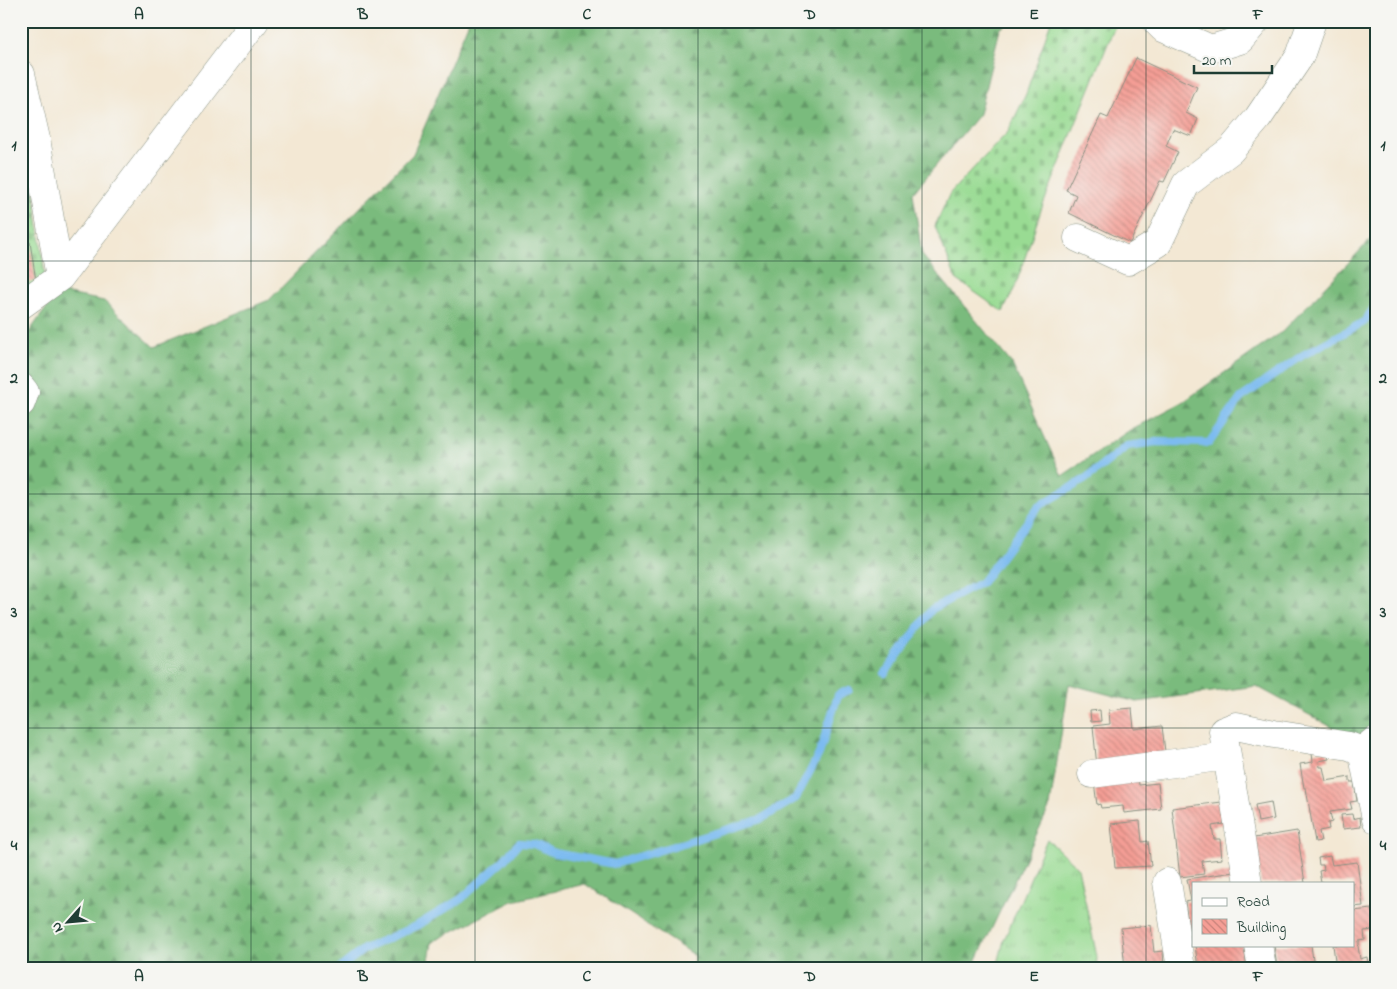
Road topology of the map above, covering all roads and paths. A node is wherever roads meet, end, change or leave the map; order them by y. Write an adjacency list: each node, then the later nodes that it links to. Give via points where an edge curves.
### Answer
1 (255, 21): 7 (street)
2 (1156, 21): 3 (street, via 1163,28 1211,49 1240,40)
3 (1256, 21)
4 (1312, 21): 6 (street, via 1300,56 1258,118 1231,150 1186,184 1158,243 1128,261)
5 (21, 74): 7 (street)
6 (1078, 238)
7 (60, 277): 8 (street)
8 (21, 305)
9 (21, 387): 10 (street, via 25,392)
10 (21, 403)
11 (1225, 743): 12 (street, via 1236,726 1349,746); 13 (street); 16 (street)
12 (1369, 746): 14 (street)
13 (1092, 774)
14 (1376, 819)
15 (1167, 882): 18 (street)
16 (1248, 882)
17 (1258, 946): 19 (street)
18 (1181, 968)
19 (1262, 968)

